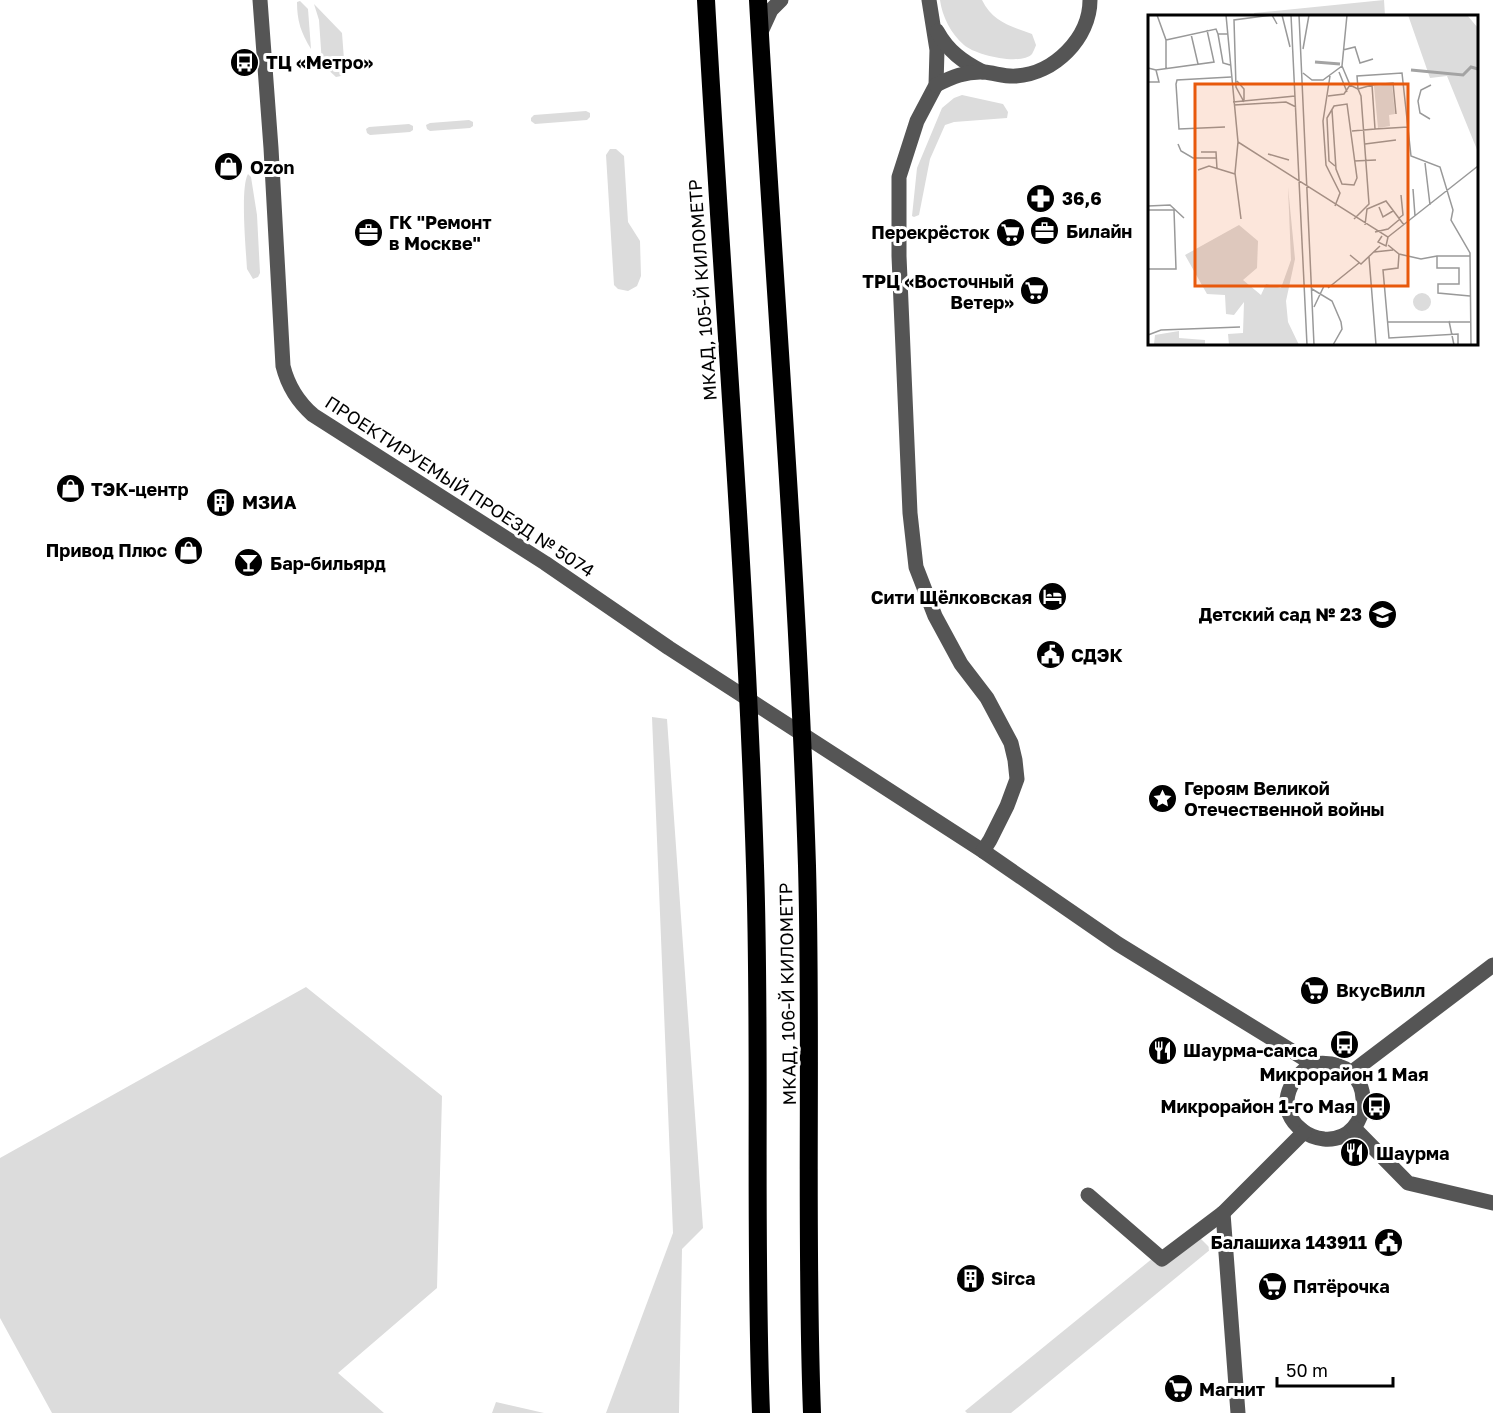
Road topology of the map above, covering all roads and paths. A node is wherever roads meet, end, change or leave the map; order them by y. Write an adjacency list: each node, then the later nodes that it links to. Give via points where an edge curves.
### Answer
1 (260, 0): 12 (street, ПРОЕКТИРУЕМЫЙ ПРОЕЗД № 5074, via 283,366 303,407)
2 (706, 0): 11 (highway, МКАД, 105-Й КИЛОМЕТР)
3 (758, 0): 8 (highway)
4 (781, 0): 8 (street, via 771,10)
5 (929, 0): 7 (street)
6 (1090, 0): 9 (street, via 1082,33 1065,54 1043,69 1016,76)
7 (932, 21): 9 (street, via 943,43 961,60); 10 (street, via 937,50)
8 (760, 34): 22 (highway, МКАД, 106-Й КИЛОМЕТР, via 807,875)
9 (983, 72): 10 (street, via 957,74)
10 (936, 85): 12 (street, via 917,121 899,177 910,513 916,567 935,616 961,664 987,698 1016,760 1017,779 1007,806)
11 (742, 577): 21 (highway, МКАД, 106-Й КИЛОМЕТР, via 755,866)
12 (982, 850): 14 (street, ПРОЕКТИРУЕМЫЙ ПРОЕЗД № 5074, via 1118,944)
13 (1493, 965): 15 (street)
14 (1313, 1064): 15 (street, via 1327,1062); 17 (street, via 1301,1071 1287,1095 1288,1110)
15 (1352, 1072): 16 (street, via 1361,1084 1364,1100)
16 (1354, 1128): 17 (street, via 1330,1139); 19 (street, via 1408,1183)
17 (1304, 1132): 20 (street)
18 (1088, 1195): 20 (street, via 1162,1259)
19 (1493, 1203)
20 (1223, 1213): 23 (street)
21 (761, 1413)
22 (812, 1413)
23 (1238, 1413)

